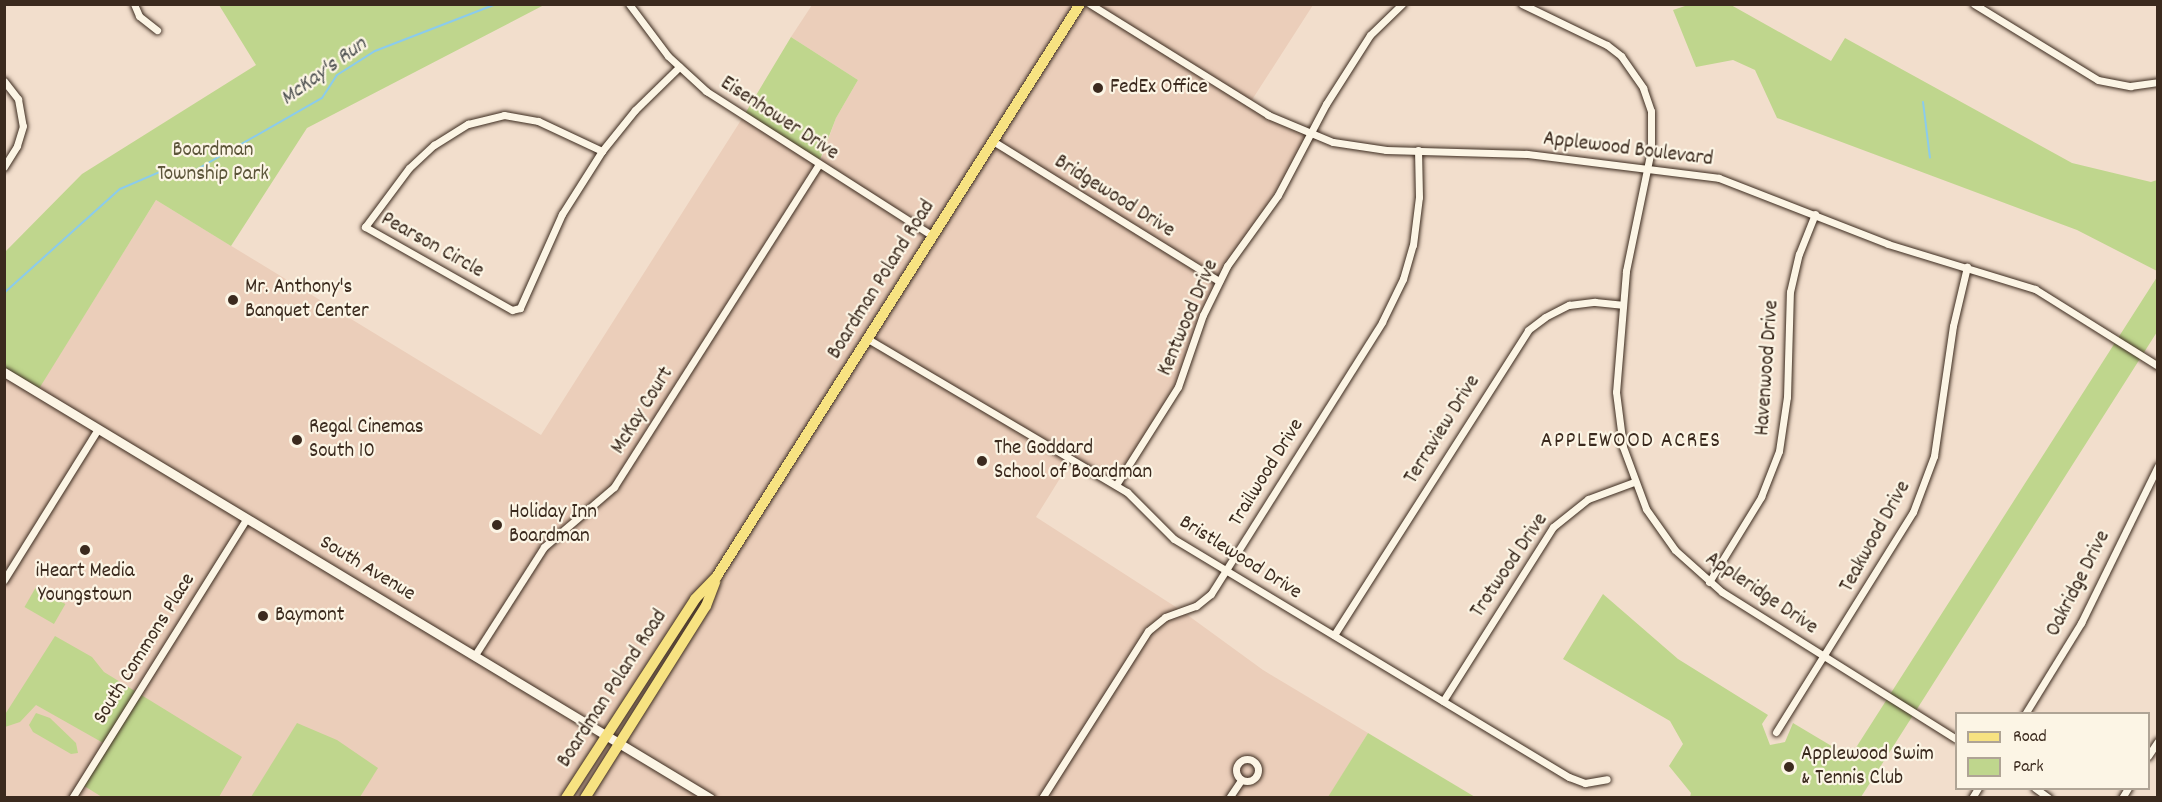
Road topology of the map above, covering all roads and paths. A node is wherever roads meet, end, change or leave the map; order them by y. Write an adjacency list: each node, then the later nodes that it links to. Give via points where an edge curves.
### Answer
1 (134, 4): 8 (street, via 139,16)
2 (629, 4): 9 (street, Eisenhower Drive)
3 (1080, 4): 13 (main road, Boardman Poland Road)
4 (1090, 4): 12 (street, Applewood Boulevard, via 1268,115)
5 (1402, 4): 12 (street, Kentwood Drive, via 1370,35)
6 (1522, 4): 18 (street, Appleridge Drive, via 1607,45 1635,72 1651,111 1653,133)
7 (1974, 4): 11 (street, via 2098,80 2130,86)
8 (157, 30)
9 (679, 67): 15 (street, Pearson Circle, via 634,110); 16 (street, Eisenhower Drive, via 727,106)
10 (4, 81): 17 (street, via 18,99 23,126)
11 (2157, 82)
12 (1311, 134): 14 (street, Applewood Boulevard, via 1361,148); 22 (street, Kentwood Drive, via 1278,195)
13 (993, 141): 20 (main road, Boardman Poland Road); 22 (street, Bridgewood Drive)
14 (1418, 150): 18 (street, Applewood Boulevard, via 1498,152); 32 (street, Trailwood Drive, via 1416,228 1396,295)
15 (602, 151): 15 (street, Pearson Circle, via 562,214 516,310 365,227 420,157 448,135 480,119 504,115 527,118)
16 (818, 165): 20 (street, Eisenhower Drive); 37 (street, McKay Court, via 614,488 544,547)
17 (4, 167)
18 (1648, 167): 19 (street, Applewood Boulevard, via 1719,178); 23 (street, Appleridge Drive)
19 (1815, 214): 21 (street, Applewood Boulevard, via 1888,244); 35 (street, Havenwood Drive, via 1799,254 1790,292 1787,397 1779,451 1761,496)
20 (933, 236): 24 (main road, Boardman Poland Road)
21 (1967, 267): 25 (street, Applewood Boulevard, via 2035,289); 38 (street, Teakwood Drive, via 1953,326 1939,432 1929,474 1904,530)
22 (1219, 281): 30 (street, Kentwood Drive, via 1178,387)
23 (1622, 305): 29 (street, Appleridge Drive, via 1617,408); 36 (street, Terraview Drive, via 1569,305 1545,316 1528,330)
24 (868, 339): 30 (street, Bristlewood Drive); 33 (main road, Boardman Poland Road)
25 (2157, 366)
26 (4, 372): 27 (main road, South Avenue)
27 (98, 429): 31 (main road, South Avenue); 34 (street)
28 (2157, 466): 40 (street, Oakridge Drive, via 2081,623)
29 (1634, 482): 35 (street, Appleridge Drive, via 1665,537); 39 (street, Trotwood Drive, via 1588,499 1553,527)
30 (1116, 485): 32 (street, Bristlewood Drive, via 1143,504 1169,536)
31 (247, 518): 37 (main road, South Avenue); 47 (street, South Commons Place)
32 (1226, 571): 36 (street, Bristlewood Drive); 51 (street, Trailwood Drive, via 1202,602 1165,617 1148,631)
33 (717, 576): 42 (main road, Boardman Poland Road, via 695,599); 44 (main road, Boardman Poland Road, via 706,606)
34 (4, 580)
35 (1709, 582): 38 (street, Appleridge Drive)
36 (1334, 635): 39 (street, Bristlewood Drive)
37 (475, 656): 42 (main road, South Avenue)
38 (1824, 656): 41 (street, Teakwood Drive); 43 (street, Appleridge Drive)
39 (1443, 701): 46 (street, Bristlewood Drive, via 1575,780)
40 (2026, 712)
41 (1776, 732)
42 (607, 735): 44 (main road, South Avenue); 48 (main road, Boardman Poland Road)
43 (1955, 738)
44 (620, 743): 49 (main road, Boardman Poland Road); 50 (main road, South Avenue)
45 (1241, 780): 52 (street)
46 (1607, 780)
47 (72, 798)
48 (566, 798)
49 (585, 798)
50 (710, 798)
51 (1042, 798)
52 (1229, 798)

